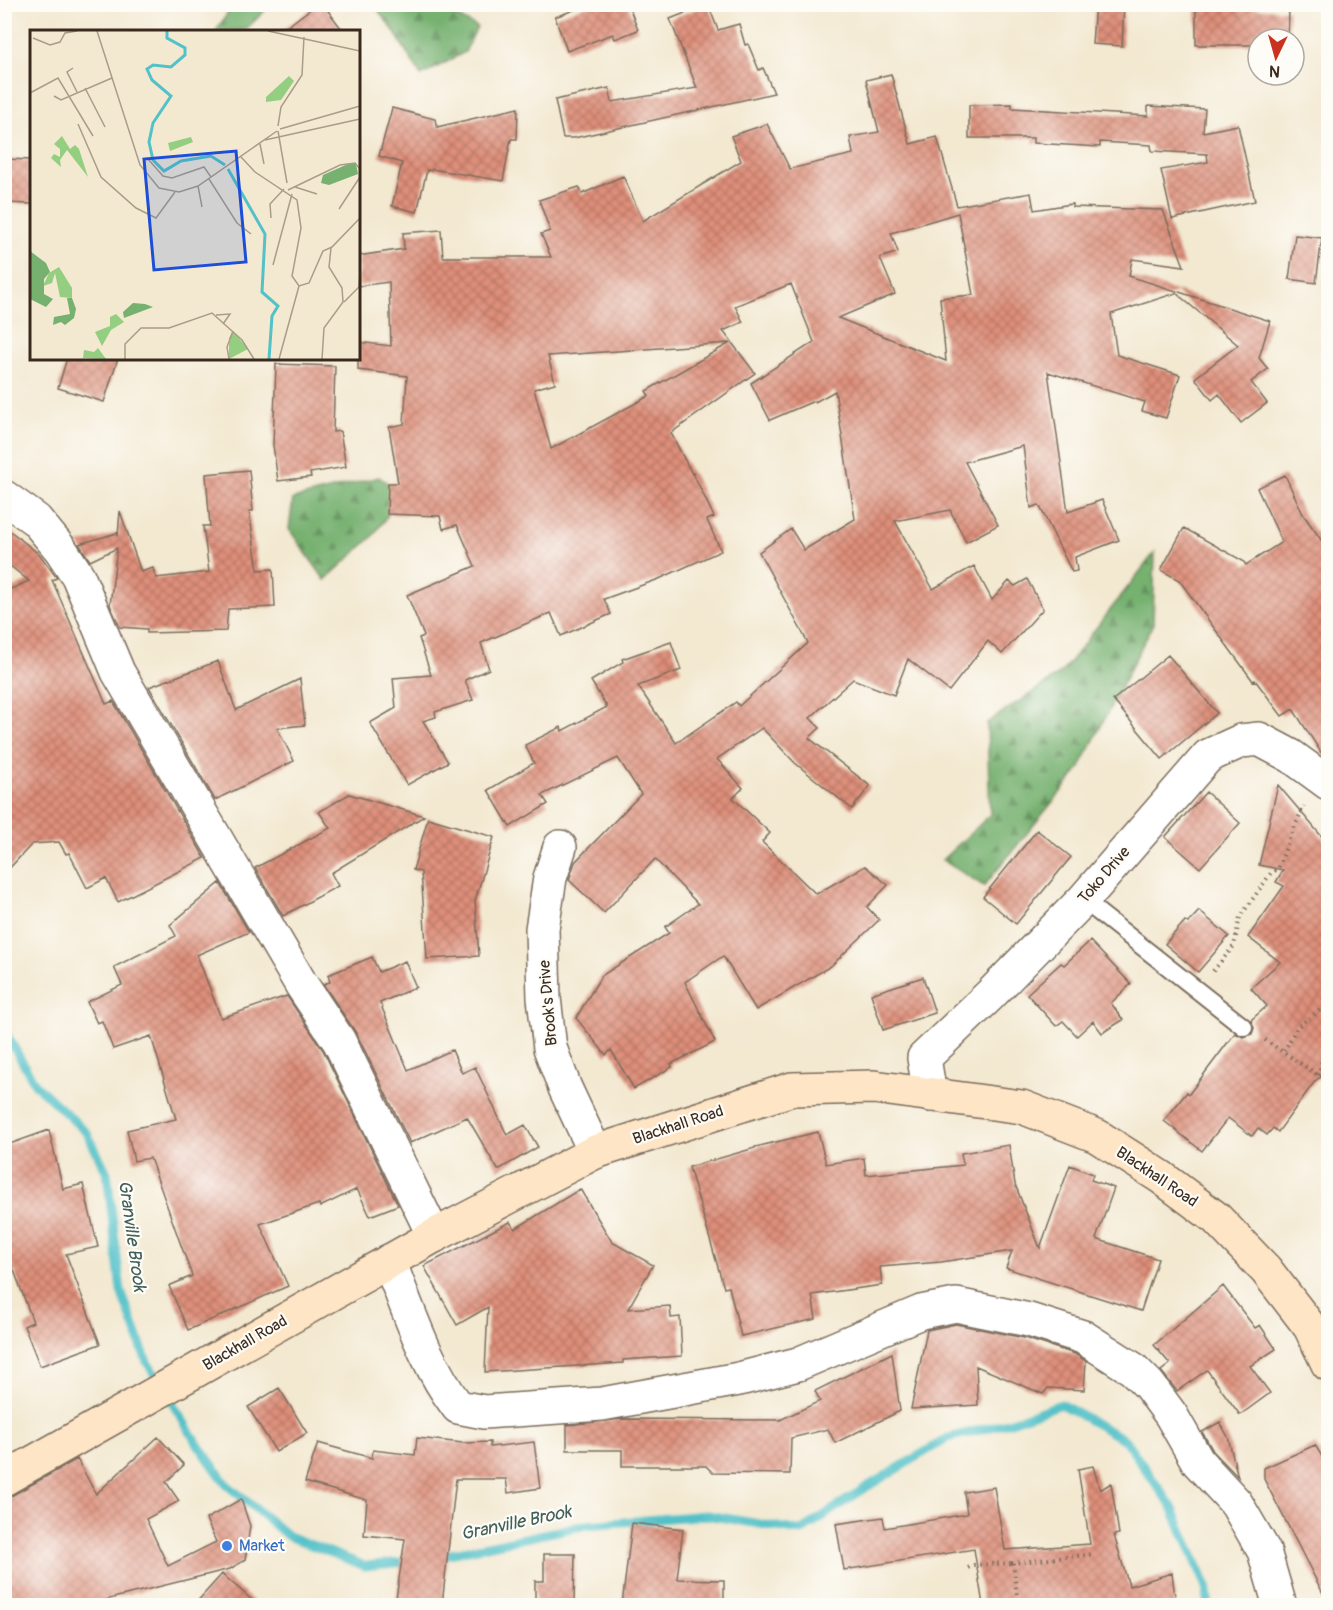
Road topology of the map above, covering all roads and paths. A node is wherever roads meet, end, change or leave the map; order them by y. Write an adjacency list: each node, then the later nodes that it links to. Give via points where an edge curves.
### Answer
1 (4, 497): 14 (street, via 36,520 78,576 118,672 301,984 339,1041)
2 (1326, 782): 4 (street, Toko Drive, via 1291,756 1259,740 1241,741 1208,756); 5 (path, via 1313,791 1305,804 1278,869 1240,916 1234,946)
3 (560, 847): 13 (street, Brook's Drive, via 550,878 542,929 544,998 550,1047)
4 (1083, 900): 5 (lane); 12 (street, Toko Drive, via 924,1058)
5 (1196, 989): 7 (lane)
6 (1329, 1004): 8 (path, via 1297,1027)
7 (1244, 1027): 8 (path)
8 (1284, 1051): 10 (path)
9 (1329, 1060): 10 (path, via 1321,1063)
10 (1318, 1075): 11 (path)
11 (1329, 1078)
12 (930, 1095): 13 (main road, Blackhall Road, via 874,1087 792,1089); 16 (main road, Blackhall Road, via 1022,1107 1097,1137 1161,1177 1216,1218 1266,1270 1310,1328)
13 (595, 1152): 14 (main road, Blackhall Road)
14 (434, 1236): 15 (main road, Blackhall Road)
15 (389, 1261): 17 (main road, Blackhall Road); 23 (street, via 443,1388 458,1407 484,1412 602,1404 739,1379 798,1364 921,1312 956,1305 1029,1320 1083,1337 1149,1385 1198,1462 1236,1503 1264,1551)
16 (1329, 1364)
17 (4, 1479)
18 (1094, 1554): 19 (path)
19 (1013, 1563): 20 (path); 21 (path)
20 (968, 1568)
21 (1018, 1604): 22 (path)
22 (997, 1605)
23 (1280, 1605)

